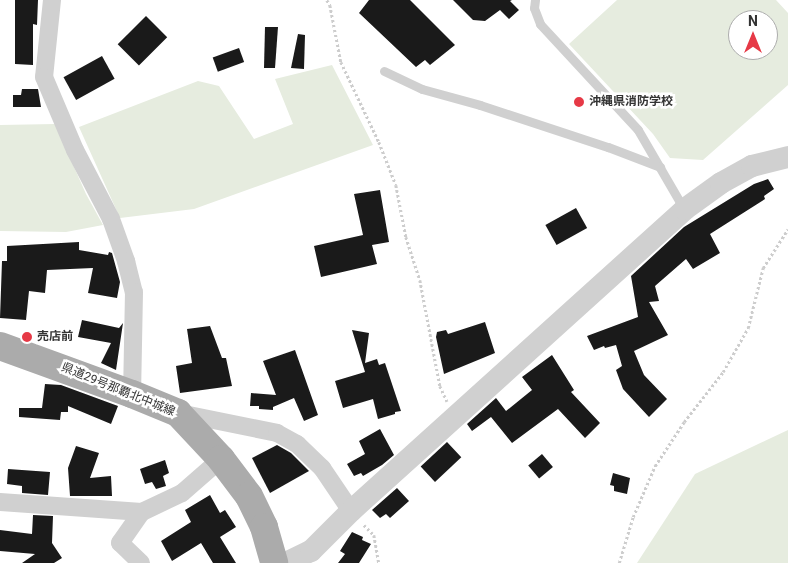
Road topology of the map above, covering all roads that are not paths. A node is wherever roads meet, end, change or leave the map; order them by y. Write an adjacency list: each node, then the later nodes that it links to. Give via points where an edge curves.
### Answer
1 (52, 0): 8 (street, via 44,77 75,150 111,219 126,261 134,292)
2 (535, 0): 5 (lane, via 534,8 540,24 638,130)
3 (384, 71): 5 (lane, via 422,89 526,120)
4 (788, 157): 6 (street, via 752,166)
5 (660, 167): 6 (lane)
6 (684, 209): 12 (street)
7 (0, 346): 8 (main road, 県道29号那覇北中城線)
8 (132, 394): 9 (main road, 県道29号那覇北中城線)
9 (178, 413): 10 (main road, 県道29号那覇北中城線); 12 (street, via 277,433 297,444 322,468)
10 (221, 459): 13 (street, via 182,493); 15 (main road, 県道29号那覇北中城線, via 259,515)
11 (0, 502): 13 (street)
12 (351, 511): 16 (street, via 311,551)
13 (142, 512): 14 (street, via 120,543)
14 (141, 563)
15 (274, 563)
16 (286, 563)

